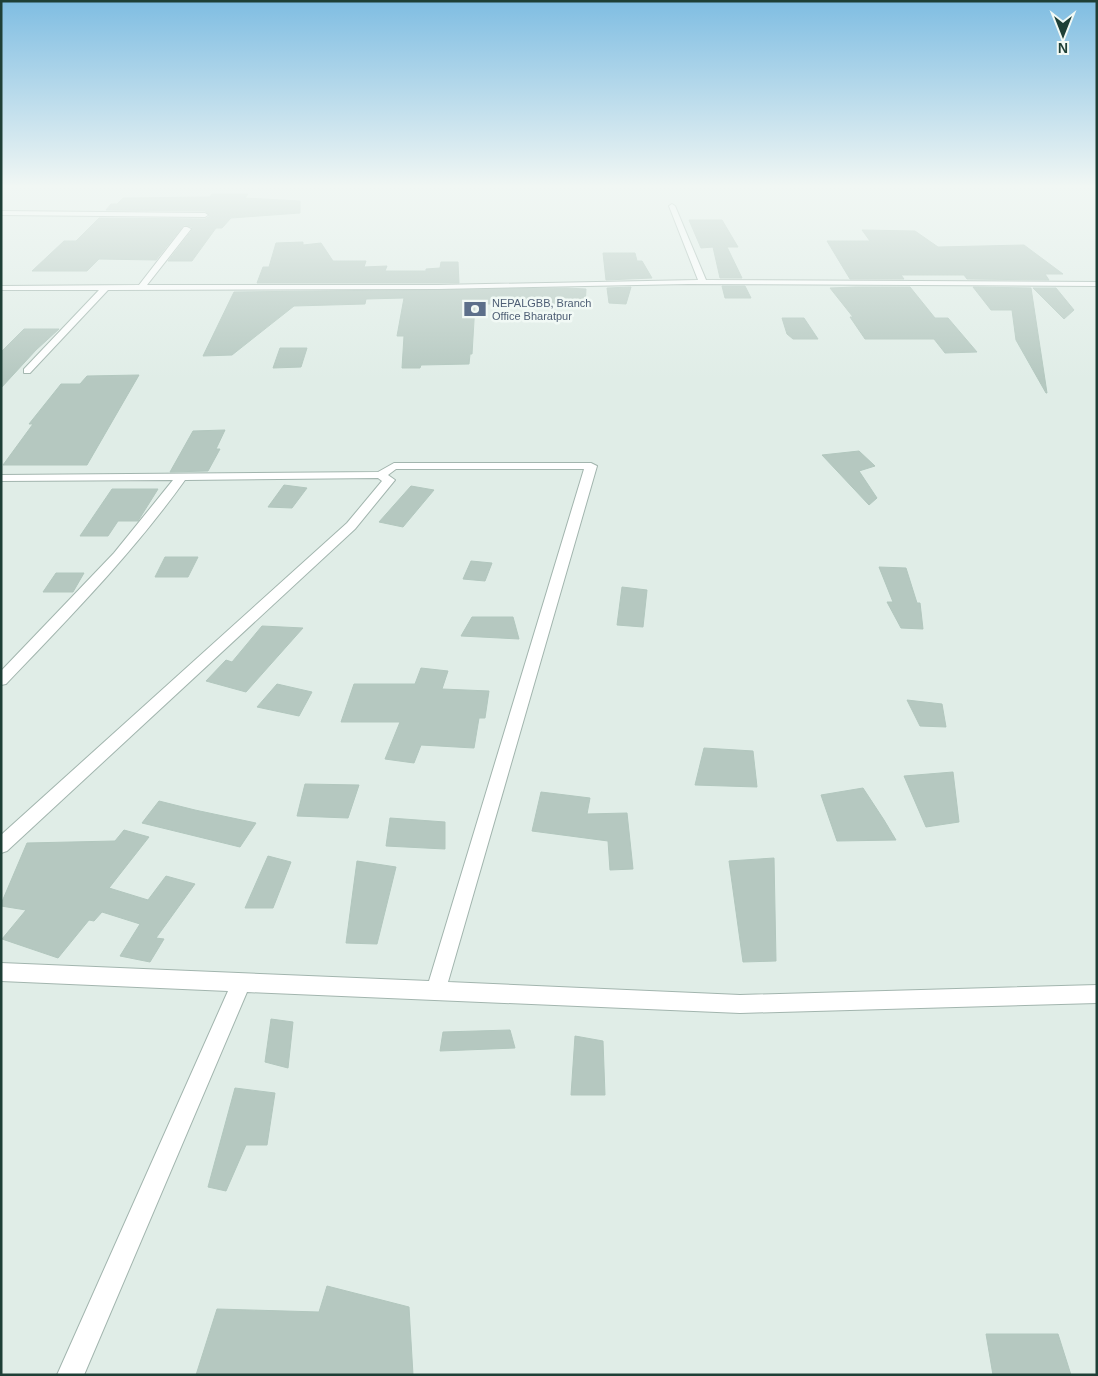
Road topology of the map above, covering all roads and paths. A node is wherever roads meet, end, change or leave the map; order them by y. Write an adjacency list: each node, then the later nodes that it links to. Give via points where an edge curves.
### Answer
1 (171, 251): 7 (street)
2 (689, 251): 3 (street)
3 (703, 282): 4 (street); 7 (street)
4 (1097, 284)
5 (1, 288): 6 (street)
6 (106, 288): 7 (street); 8 (street)
7 (142, 288)
8 (27, 371)
9 (380, 475): 10 (street); 13 (street, via 389,480 351,526); 16 (street, via 394,466 591,466)
10 (182, 476): 11 (street); 12 (street, via 156,513 94,583)
11 (1, 478)
12 (1, 680)
13 (1, 846)
14 (1, 972): 15 (street)
15 (242, 981): 16 (street); 18 (street)
16 (436, 990): 17 (street, via 740,1004)
17 (1097, 994)
18 (70, 1375)

